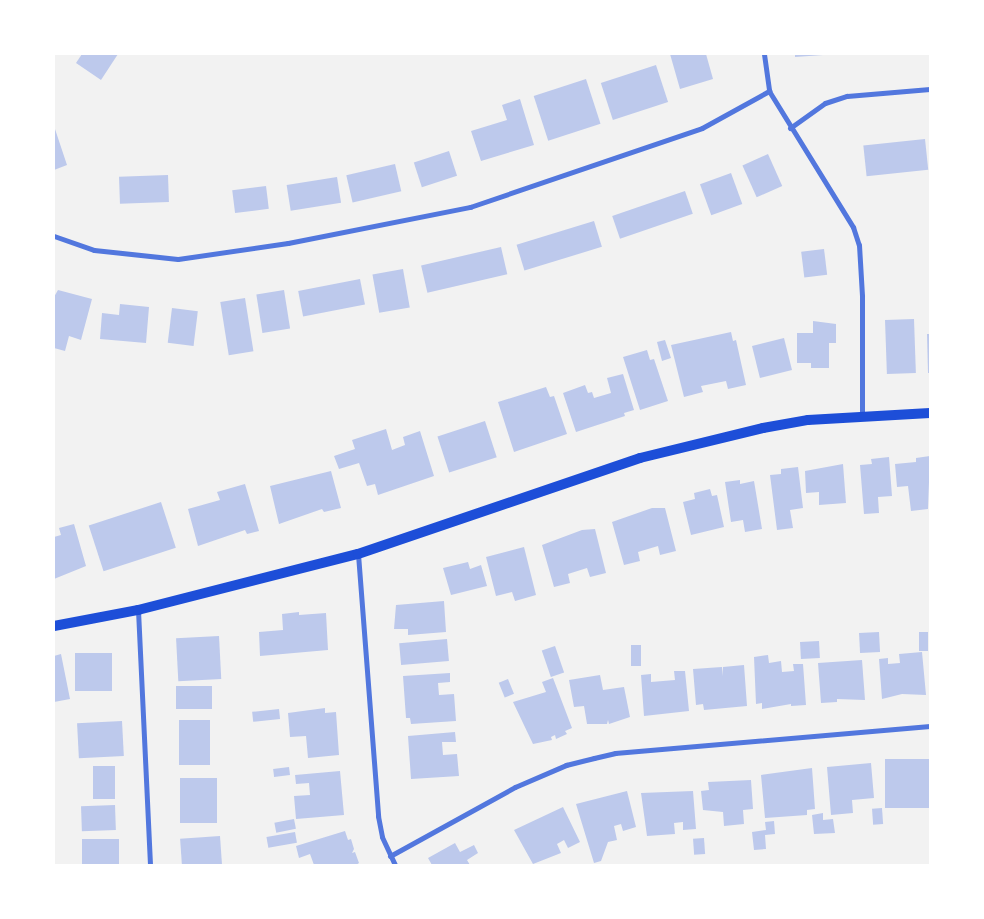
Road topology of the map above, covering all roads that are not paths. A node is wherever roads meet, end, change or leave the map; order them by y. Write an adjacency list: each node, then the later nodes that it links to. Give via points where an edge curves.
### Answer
1 (764, 54): 3 (street)
2 (930, 89): 4 (street, via 847,96 825,103)
3 (769, 91): 4 (street); 5 (street, via 702,128 470,207 288,243 178,259 94,250)
4 (790, 128): 7 (street, via 853,227 859,245)
5 (54, 236)
6 (930, 413): 7 (main road)
7 (862, 415): 8 (main road, via 762,428 640,458)
8 (358, 554): 9 (main road); 12 (street, via 378,816)
9 (138, 610): 10 (main road); 13 (street)
10 (54, 626)
11 (930, 726): 12 (street, via 615,752 566,765 515,787)
12 (390, 856): 14 (street)
13 (150, 865)
14 (395, 865)

